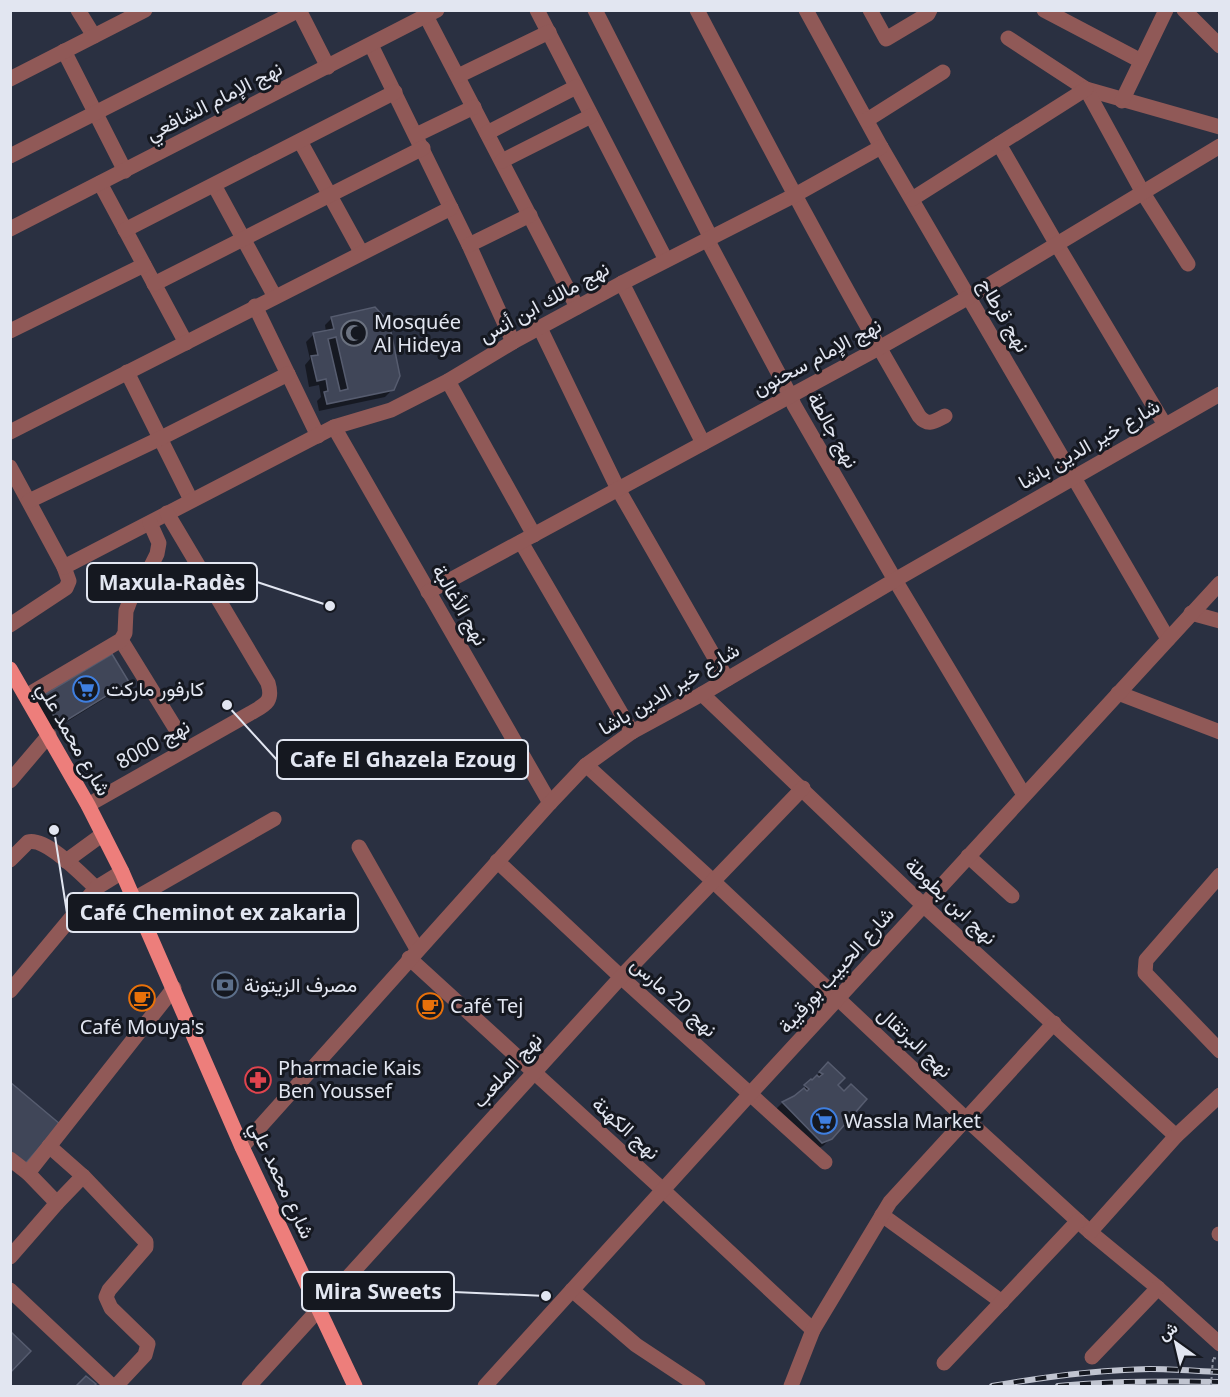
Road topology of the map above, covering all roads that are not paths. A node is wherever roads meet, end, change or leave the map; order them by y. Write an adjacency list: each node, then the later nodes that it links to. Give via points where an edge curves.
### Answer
1 (78, 10): 15 (street)
2 (145, 10): 15 (street)
3 (299, 10): 21 (street); 30 (street)
4 (537, 10): 14 (street)
5 (595, 10): 54 (street, نهج جالطة)
6 (697, 10): 47 (street)
7 (806, 10): 32 (street, نهج قرطاج)
8 (870, 10): 9 (street, via 886,39)
9 (930, 10)
10 (1044, 10): 20 (street)
11 (1166, 10): 20 (street)
12 (1184, 10): 18 (street)
13 (432, 13): 17 (street, نهج الإمام الشافعي); 23 (street)
14 (549, 33): 23 (street); 25 (street)
15 (94, 36): 19 (street)
16 (1008, 38): 26 (street)
17 (371, 45): 21 (street, نهج الإمام الشافعي); 27 (street)
18 (1220, 46)
19 (64, 51): 24 (street); 30 (street)
20 (1141, 62): 28 (street)
21 (328, 67): 42 (street, نهج الإمام الشافعي)
22 (943, 72): 32 (street)
23 (458, 76): 29 (street)
24 (10, 79)
25 (576, 87): 31 (street); 34 (street)
26 (1086, 89): 28 (street); 37 (street); 45 (street)
27 (395, 92): 35 (street); 36 (street)
28 (1122, 100): 33 (street)
29 (474, 107): 34 (street); 36 (street)
30 (95, 113): 40 (street); 42 (street)
31 (591, 116): 41 (street); 58 (street)
32 (867, 120): 39 (street, نهج قرطاج)
33 (1220, 127)
34 (487, 133): 41 (street)
35 (300, 141): 44 (street); 46 (street)
36 (419, 142): 46 (street); 49 (street)
37 (999, 144): 48 (street); 55 (street)
38 (1220, 146): 45 (street, نهج الإمام سحنون)
39 (881, 147): 47 (street, نهج مالك ابن أنس); 48 (street, نهج قرطاج)
40 (10, 156)
41 (502, 161): 50 (street)
42 (125, 171): 43 (street, نهج الإمام الشافعي)
43 (100, 183): 51 (street, نهج الإمام الشافعي); 52 (street)
44 (214, 184): 52 (street); 53 (street)
45 (1143, 193): 55 (street, نهج الإمام سحنون); 59 (street)
46 (328, 195): 53 (street); 57 (street)
47 (795, 195): 54 (street, نهج مالك ابن أنس); 71 (street)
48 (912, 199): 64 (street, نهج قرطاج)
49 (451, 208): 56 (street); 57 (street)
50 (530, 215): 56 (street); 66 (street)
51 (10, 229)
52 (125, 230): 60 (street)
53 (243, 238): 62 (street); 63 (street)
54 (711, 238): 58 (street, نهج مالك ابن أنس); 76 (street, نهج جالطة, via 710,243)
55 (1056, 243): 64 (street, نهج الإمام سحنون); 78 (street)
56 (469, 245): 69 (street)
57 (361, 252): 63 (street)
58 (666, 260): 61 (street, نهج مالك ابن أنس)
59 (1188, 264)
60 (144, 265): 62 (street); 68 (street)
61 (622, 283): 66 (street, نهج مالك ابن أنس); 83 (street)
62 (154, 284): 70 (street)
63 (275, 297): 65 (street)
64 (969, 297): 71 (street, نهج الإمام سحنون); 85 (street, نهج قرطاج)
65 (255, 306): 70 (street); 73 (street)
66 (577, 307): 67 (street, نهج مالك ابن أنس)
67 (540, 328): 69 (street, نهج مالك ابن أنس); 86 (street)
68 (10, 331)
69 (513, 342): 74 (street, نهج مالك ابن أنس)
70 (186, 343): 72 (street)
71 (879, 348): 76 (street, نهج الإمام سحنون); 77 (street, via 922,420 932,423)
72 (127, 372): 80 (street); 82 (street)
73 (288, 374): 81 (street); 82 (street)
74 (448, 381): 79 (street, نهج مالك ابن أنس, via 391,410); 91 (street)
75 (1220, 394): 78 (street, شارع خير الدين باشا)
76 (790, 395): 83 (street, نهج الإمام سحنون); 93 (street, نهج جالطة)
77 (945, 416)
78 (1165, 425): 85 (street, شارع خير الدين باشا)
79 (334, 427): 81 (street, نهج مالك ابن أنس); 95 (street, نهج الأغالبة)
80 (10, 432)
81 (318, 436): 87 (street, نهج مالك ابن أنس)
82 (161, 438): 87 (street); 88 (street)
83 (703, 443): 86 (street, نهج الإمام سحنون)
84 (10, 467): 88 (street)
85 (1073, 477): 93 (street, شارع خير الدين باشا); 99 (street, نهج قرطاج)
86 (618, 489): 91 (street, نهج الإمام سحنون); 102 (street)
87 (191, 500): 89 (street, نهج مالك ابن أنس)
88 (29, 501): 92 (street)
89 (167, 513): 90 (street, نهج مالك ابن أنس); 115 (street, نهج 8000, via 268,683 270,699)
90 (150, 523): 92 (street, نهج مالك ابن أنس); 100 (street, via 159,543 157,554 134,590)
91 (528, 539): 95 (street, نهج الإمام سحنون); 106 (street)
92 (64, 567): 98 (street, via 69,581 66,588)
93 (895, 580): 102 (street, شارع خير الدين باشا); 113 (street, نهج جالطة)
94 (1220, 582): 96 (street, شارع الحبيب بورقيبة)
95 (428, 592): 114 (street, نهج الأغالبة)
96 (1191, 613): 97 (street); 99 (street, شارع الحبيب بورقيبة)
97 (1220, 621)
98 (10, 625)
99 (1168, 639): 104 (street, شارع الحبيب بورقيبة)
100 (121, 640): 105 (street); 108 (street)
101 (10, 669): 105 (main road, شارع محمد علي)
102 (727, 678): 103 (street, شارع خير الدين باشا)
103 (702, 693): 106 (street, شارع خير الدين باشا); 112 (street, نهج ابن بطوطة)
104 (1118, 693): 107 (street); 113 (street, شارع الحبيب بورقيبة)
105 (26, 696): 109 (main road, شارع محمد علي)
106 (632, 732): 110 (street, شارع خير الدين باشا)
107 (1220, 732)
108 (179, 734)
109 (49, 735): 111 (street); 115 (main road, شارع محمد علي)
110 (586, 765): 114 (street, شارع خير الدين باشا); 125 (street, نهج البرتقال)
111 (10, 781)
112 (802, 788): 125 (street, نهج الملعب); 129 (street, نهج ابن بطوطة)
113 (1024, 795): 119 (street, شارع الحبيب بورقيبة)
114 (550, 802): 122 (street, شارع خير الدين باشا)
115 (88, 805): 117 (main road, شارع محمد علي)
116 (274, 819): 128 (street)
117 (103, 834): 121 (street); 123 (main road, شارع محمد علي)
118 (359, 847): 130 (street, نهج الكهنة)
119 (968, 856): 127 (street); 129 (street, شارع الحبيب بورقيبة)
120 (10, 860): 121 (street, via 33,841)
121 (66, 861): 126 (street)
122 (497, 861): 130 (street, شارع خير الدين باشا); 131 (street, نهج 20 مارس)
123 (122, 872): 126 (street); 128 (main road, شارع محمد علي)
124 (1220, 875): 136 (street, via 1144,967 1145,973)
125 (714, 882): 131 (street, نهج الملعب); 134 (street, نهج البرتقال)
126 (96, 888): 133 (street)
127 (1012, 896)
128 (134, 899): 132 (main road, شارع محمد علي)
129 (923, 905): 134 (street, شارع الحبيب بورقيبة); 135 (street, نهج ابن بطوطة)
130 (413, 954): 137 (street, نهج الكهنة); 143 (street, شارع خير الدين باشا)
131 (621, 977): 137 (street, نهج الملعب); 138 (street, نهج 20 مارس)
132 (174, 988): 142 (street); 143 (main road, شارع محمد علي)
133 (10, 991)
134 (839, 998): 138 (street, شارع الحبيب بورقيبة); 140 (street, نهج البرتقال)
135 (1054, 1023): 140 (street); 141 (street, نهج ابن بطوطة)
136 (1220, 1051)
137 (533, 1072): 148 (street, نهج الكهنة); 158 (street, نهج الملعب)
138 (750, 1094): 145 (street, نهج 20 مارس); 148 (street, شارع الحبيب بورقيبة)
139 (1220, 1095): 141 (street)
140 (965, 1118): 150 (street); 151 (street, نهج البرتقال)
141 (1176, 1136): 152 (street)
142 (49, 1146): 146 (street); 147 (street)
143 (242, 1147): 158 (main road, شارع محمد علي)
144 (10, 1159): 146 (street)
145 (825, 1162)
146 (28, 1173): 149 (street)
147 (83, 1176): 149 (street); 163 (street, via 147,1244 106,1296 111,1308 148,1344 145,1355)
148 (663, 1190): 156 (street, شارع الحبيب بورقيبة); 159 (street, نهج الكهنة)
149 (57, 1203): 153 (street)
150 (882, 1215): 157 (street); 159 (street)
151 (1078, 1221): 152 (street, نهج البرتقال); 157 (street)
152 (1090, 1232): 154 (street, نهج البرتقال)
153 (10, 1257)
154 (1158, 1288): 160 (street, نهج البرتقال); 161 (street)
155 (10, 1290): 163 (street)
156 (573, 1290): 166 (street, شارع الحبيب بورقيبة); 167 (street, via 636,1345)
157 (1002, 1302): 162 (street)
158 (320, 1309): 164 (street, نهج الملعب); 165 (main road, شارع محمد علي)
159 (813, 1330): 168 (street)
160 (1220, 1344)
161 (1092, 1357)
162 (944, 1363)
163 (114, 1386)
164 (249, 1386)
165 (355, 1386)
166 (485, 1386)
167 (698, 1386)
168 (791, 1386)

